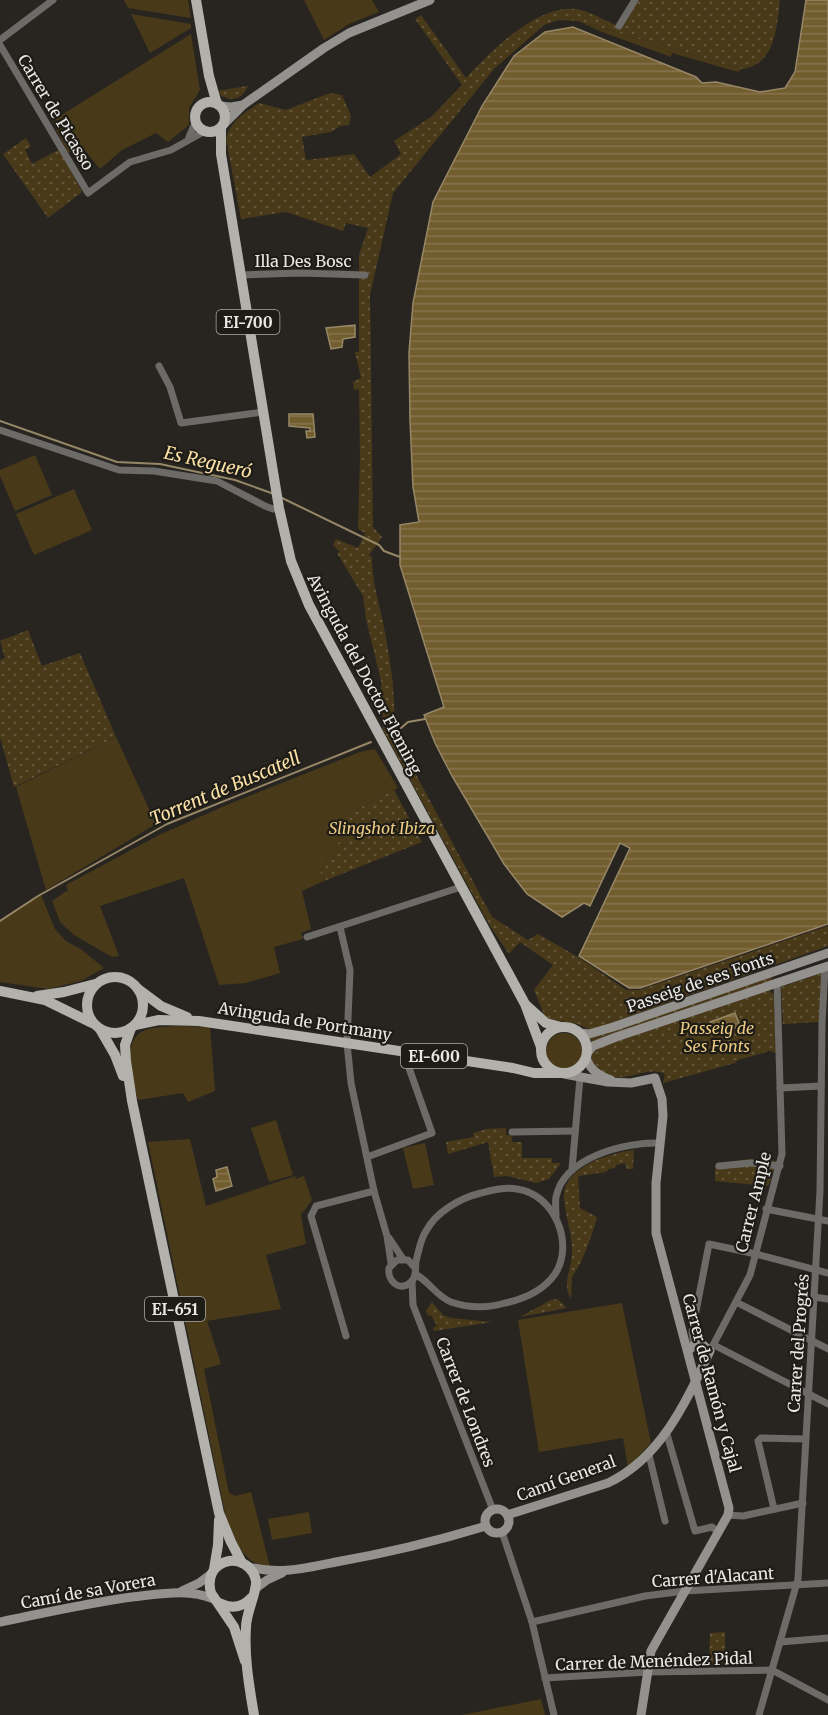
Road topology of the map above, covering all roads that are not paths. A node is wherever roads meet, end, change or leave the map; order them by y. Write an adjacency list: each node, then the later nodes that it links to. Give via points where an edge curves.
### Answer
1 (53, 0): 6 (street)
2 (196, 0): 8 (main road, Avinguda del Doctor Fleming / EI-700)
3 (430, 0): 11 (street, via 349,33)
4 (635, 0): 5 (street)
5 (619, 26)
6 (0, 40)
7 (0, 45): 15 (street, Carrer de Picasso, via 88,193 130,162 171,150)
8 (209, 76): 9 (main road, Avinguda del Doctor Fleming / EI-700); 10 (main road, Avinguda del Doctor Fleming / EI-700)
9 (205, 103): 10 (main road); 12 (main road, Avinguda del Doctor Fleming / EI-700, via 198,109)
10 (219, 105): 11 (street); 13 (main road, Avinguda del Doctor Fleming / EI-700, via 225,115)
11 (243, 105): 13 (street)
12 (196, 121): 14 (main road, Avinguda del Doctor Fleming / EI-700); 15 (street)
13 (222, 126): 14 (main road, via 214,132); 16 (main road, Avinguda del Doctor Fleming / EI-700)
14 (206, 131): 15 (street); 16 (main road, Avinguda del Doctor Fleming / EI-700)
15 (188, 140)
16 (221, 154): 17 (main road, Avinguda del Doctor Fleming / EI-700)
17 (240, 275): 18 (street, Illa Des Bosc); 20 (main road, Avinguda del Doctor Fleming / EI-700)
18 (364, 275)
19 (159, 366): 20 (street, via 181,423)
20 (263, 412): 22 (main road, Avinguda del Doctor Fleming / EI-700)
21 (0, 430): 22 (street, via 119,470 217,481 265,506)
22 (277, 499): 23 (main road, Avinguda del Doctor Fleming / EI-700, via 291,561 309,604)
23 (461, 887): 24 (street); 35 (main road, Avinguda del Doctor Fleming / EI-700)
24 (340, 927): 25 (street); 41 (street, via 350,970)
25 (307, 937)
26 (828, 954): 27 (street, Passeig de ses Fonts)
27 (815, 958): 28 (street); 29 (street, Passeig de ses Fonts)
28 (826, 967): 30 (street, Passeig de ses Fonts); 49 (street, Carrer del Progrés)
29 (776, 971): 30 (street); 40 (street, Passeig de ses Fonts, via 613,1027)
30 (777, 982): 44 (street, Passeig de ses Fonts, via 593,1046); 50 (street, Carrer Ample)
31 (95, 984): 32 (main road, EI-600, via 118,977); 34 (main road, EI-600); 37 (main road, via 86,1004)
32 (138, 989): 36 (main road, Avinguda de Portmany / EI-600, via 167,1009); 38 (main road, via 143,1008)
33 (0, 991): 34 (main road, EI-600)
34 (32, 996): 37 (main road, EI-600)
35 (525, 1004): 39 (main road, Avinguda del Doctor Fleming / EI-700, via 546,1023); 42 (main road, Avinguda del Doctor Fleming / EI-700)
36 (199, 1021): 38 (main road, Avinguda de Portmany / EI-600, via 159,1020); 41 (main road, Avinguda de Portmany / EI-600)
37 (97, 1027): 38 (main road, EI-600, via 116,1033); 51 (main road, EI-651, via 115,1055)
38 (133, 1027): 51 (main road, EI-651, via 125,1053)
39 (563, 1027): 40 (main road); 42 (main road, via 548,1033)
40 (580, 1033): 44 (main road)
41 (347, 1043): 43 (main road, Avinguda de Portmany / EI-600); 55 (street)
42 (541, 1049): 45 (main road, via 529,1065); 46 (main road, via 547,1066)
43 (403, 1051): 45 (main road, Avinguda de Portmany / EI-600); 55 (street, via 432,1133)
44 (587, 1055): 46 (main road, via 578,1069); 48 (street, via 595,1073)
45 (513, 1068): 46 (main road, Avinguda de Portmany / EI-600)
46 (562, 1074): 47 (street, Carrer de Ramón y Cajal)
47 (580, 1078): 48 (street, Carrer de Ramón y Cajal); 52 (street)
48 (619, 1083): 54 (street, Carrer de Ramón y Cajal, via 655,1078 663,1107)
49 (821, 1086): 50 (street); 62 (street, Carrer del Progrés)
50 (780, 1088): 57 (street, Carrer Ample)
51 (132, 1101): 92 (main road, EI-651)
52 (575, 1131): 53 (street); 58 (street)
53 (512, 1132)
54 (660, 1143): 58 (street, via 610,1150); 78 (street, Carrer de Ramón y Cajal, via 656,1233)
55 (367, 1157): 59 (street)
56 (719, 1166): 57 (street)
57 (780, 1166): 60 (street, Carrer Ample)
58 (572, 1169): 61 (street, via 556,1197)
59 (374, 1191): 64 (street); 76 (street, via 316,1206 311,1216)
60 (766, 1209): 62 (street); 65 (street, Carrer Ample)
61 (556, 1216): 70 (street, via 544,1202 518,1189 501,1188 476,1194 440,1214 426,1230); 70 (street, via 562,1242 560,1264 537,1292 499,1305 478,1307 451,1302)
62 (819, 1219): 63 (street); 68 (street, Carrer del Progrés)
63 (828, 1221)
64 (387, 1236): 66 (street); 67 (street)
65 (756, 1254): 68 (street); 74 (street, Carrer Ample); 78 (street, via 709,1244)
66 (403, 1259): 67 (street); 70 (street, via 412,1264)
67 (391, 1263): 71 (street, via 389,1278)
68 (816, 1270): 69 (street); 72 (street, Carrer del Progrés)
69 (828, 1273)
70 (414, 1275): 71 (street, via 407,1285); 75 (street, Carrer de Londres)
71 (400, 1286): 75 (street, Carrer de Londres)
72 (814, 1297): 73 (street); 77 (street, Carrer del Progrés)
73 (828, 1299)
74 (736, 1302): 77 (street); 79 (street, Carrer Ample)
75 (413, 1305): 91 (street, Carrer de Londres)
76 (346, 1336)
77 (810, 1340): 80 (street); 84 (street, Carrer del Progrés)
78 (691, 1348): 79 (street); 81 (street, Carrer de Ramón y Cajal)
79 (712, 1348): 82 (street, Carrer Ample); 84 (street)
80 (828, 1349)
81 (692, 1362): 82 (street); 83 (street, Carrer de Ramón y Cajal)
82 (704, 1365): 83 (street, Carrer Ample)
83 (696, 1380): 86 (street, Camí General); 94 (street, Carrer de Ramón y Cajal, via 728,1498)
84 (807, 1394): 85 (street); 87 (street, Carrer del Progrés)
85 (828, 1404)
86 (666, 1431): 88 (street, Camí General); 98 (street, via 694,1531 712,1527)
87 (805, 1439): 89 (street, Carrer del Progrés); 90 (street, via 770,1437 758,1442)
88 (649, 1455): 93 (street, Camí General, via 608,1483); 95 (street)
89 (803, 1503): 90 (street); 103 (street, Carrer del Progrés)
90 (774, 1509): 94 (street)
91 (493, 1510): 93 (street); 96 (street, via 486,1516)
92 (219, 1514): 99 (main road, EI-651); 101 (main road, EI-651)
93 (507, 1515): 97 (street, via 508,1524)
94 (728, 1515): 98 (street)
95 (665, 1521)
96 (486, 1526): 97 (street, via 492,1532); 100 (street, via 383,1554)
97 (502, 1532): 109 (street)
98 (718, 1532): 104 (street)
99 (245, 1565): 100 (street, via 265,1571); 101 (main road, via 224,1562); 106 (main road, EI-651, via 256,1581)
100 (286, 1571): 106 (street, via 267,1580)
101 (213, 1572): 105 (street, Camí de sa Vorera); 107 (main road, EI-651, via 209,1587)
102 (828, 1582): 103 (street, Carrer d'Alacant)
103 (797, 1586): 104 (street, Carrer d'Alacant); 111 (street, Carrer del Progrés)
104 (685, 1591): 109 (street, Carrer d'Alacant, via 645,1596); 114 (street, via 651,1651)
105 (180, 1592): 107 (street, Camí de sa Vorera); 108 (street, Camí de sa Vorera, via 98,1602)
106 (253, 1593): 107 (main road, via 248,1602 237,1607); 112 (main road, EI-651, via 246,1626)
107 (217, 1601): 112 (main road, EI-651, via 234,1627)
108 (0, 1622)
109 (532, 1622): 115 (street)
110 (828, 1638): 111 (street)
111 (780, 1642): 113 (street, Carrer del Progrés)
112 (245, 1661): 117 (main road, EI-651)
113 (772, 1670): 114 (street, Carrer de Menéndez Pidal); 116 (street, Carrer de Menéndez Pidal); 120 (street, Carrer del Progrés)
114 (648, 1672): 115 (street, Carrer de Menéndez Pidal); 119 (street)
115 (545, 1678): 118 (street)
116 (828, 1700)
117 (254, 1715)
118 (554, 1715)
119 (641, 1715)
120 (759, 1715)

